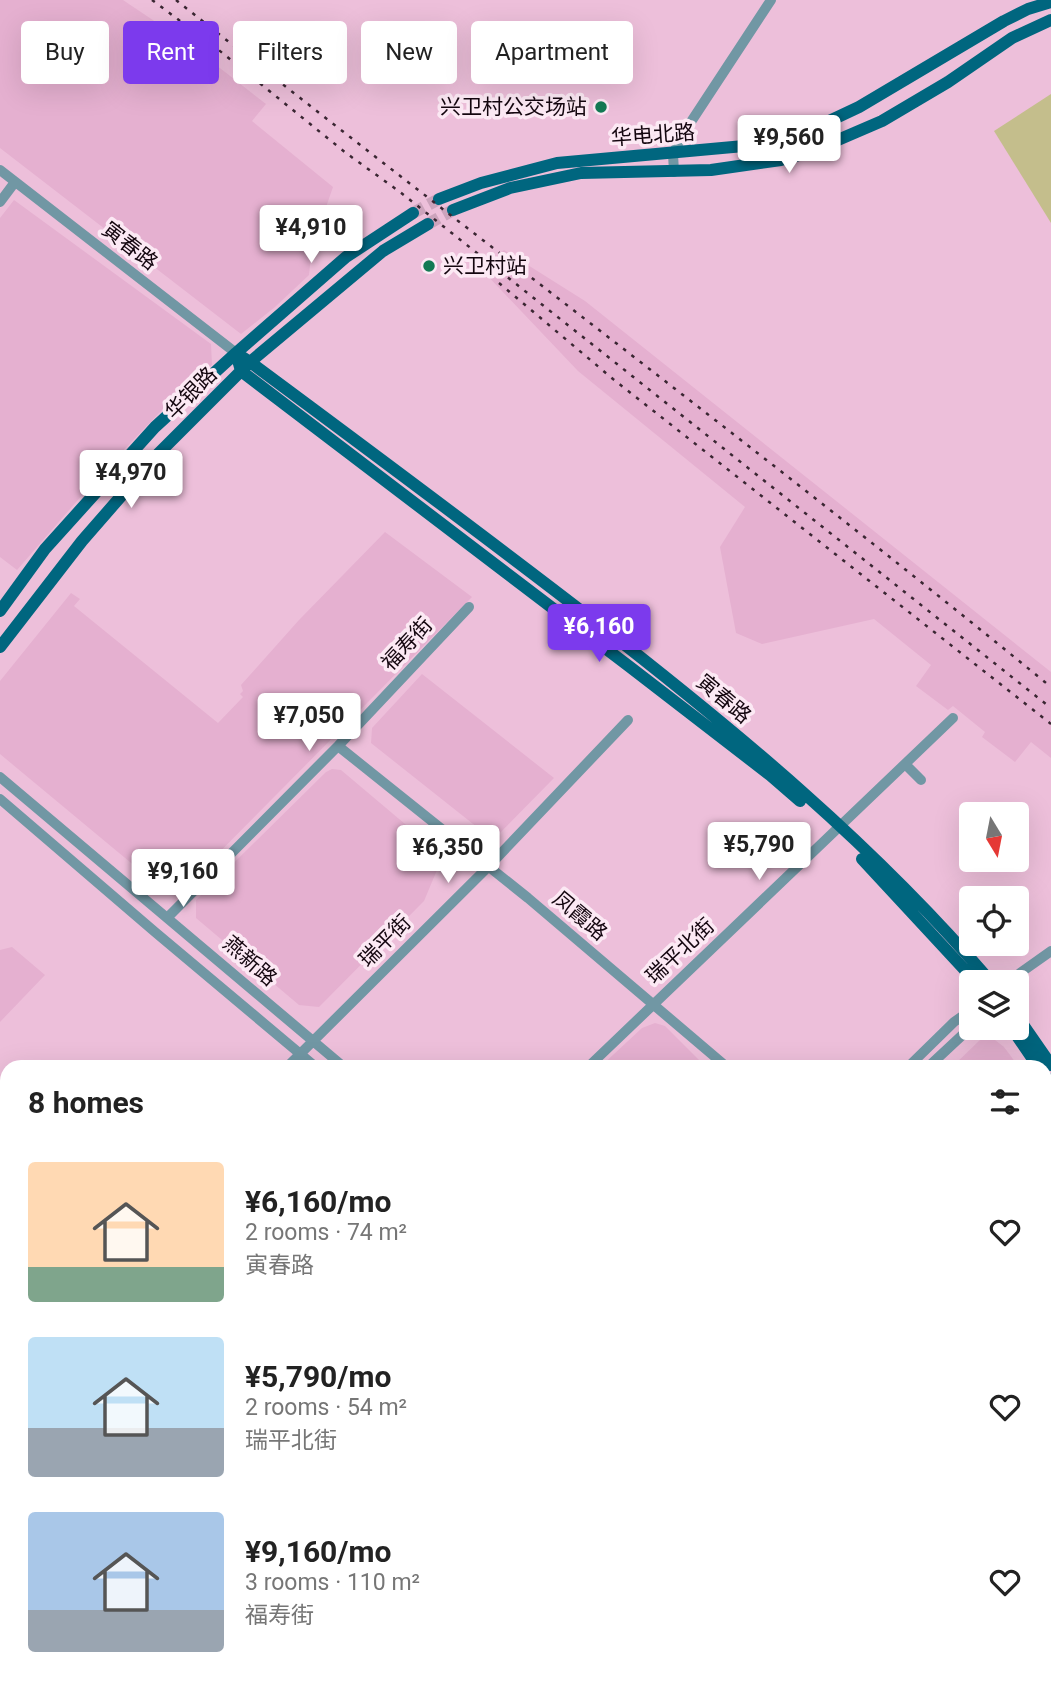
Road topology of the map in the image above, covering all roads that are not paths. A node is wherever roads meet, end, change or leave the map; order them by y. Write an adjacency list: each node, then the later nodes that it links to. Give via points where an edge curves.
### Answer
1 (771, 0): 4 (street)
2 (1051, 2): 4 (main road, 华电北路, via 1004,21 824,125 744,146)
3 (1051, 20): 6 (main road, 华电北路, via 1012,38 947,82 847,138 781,160)
4 (673, 153): 6 (street); 8 (main road, 华电北路, via 557,163)
5 (0, 170): 7 (street, 寅春路)
6 (674, 172): 10 (main road, 华电北路, via 581,173 510,188)
7 (15, 182): 9 (street); 13 (street, 寅春路)
8 (439, 199)
9 (0, 202)
10 (453, 210)
11 (413, 213): 13 (main road, via 346,257)
12 (428, 224): 14 (main road, via 383,251)
13 (236, 353): 14 (main road); 16 (main road, 华银路, via 155,427 46,549)
14 (246, 366): 17 (main road, 华银路, via 82,541); 25 (main road, 寅春路)
15 (468, 607): 20 (street, 福寿街)
16 (0, 611)
17 (0, 647)
18 (953, 718): 21 (street, 瑞平北街)
19 (628, 720): 26 (street, 瑞平街)
20 (338, 746): 26 (street, 凤霞路); 27 (street, 福寿街)
21 (905, 764): 23 (street); 25 (street, 瑞平北街)
22 (0, 777): 27 (street, 燕新路)
23 (921, 780)
24 (0, 799): 38 (street, 燕新路)
25 (838, 829): 29 (main road, 寅春路); 30 (main road, 寅春路, via 936,919); 32 (street, 瑞平北街)
26 (489, 866): 32 (street, 凤霞路); 36 (street, 瑞平街)
27 (168, 916): 36 (street, 燕新路)
28 (1051, 951): 31 (street)
29 (965, 970)
30 (981, 970)
31 (1024, 970)
32 (653, 1004): 42 (street, 瑞平北街); 43 (street, 凤霞路)
33 (959, 1018): 44 (street)
34 (1029, 1033): 47 (main road)
35 (959, 1038): 45 (street)
36 (312, 1040): 38 (street, 瑞平街); 41 (street, 燕新路)
37 (1020, 1040): 46 (main road)
38 (300, 1053): 39 (street, 瑞平街); 40 (street, 燕新路)
39 (293, 1060)
40 (308, 1060)
41 (336, 1060)
42 (595, 1060)
43 (718, 1060)
44 (915, 1060)
45 (936, 1060)
46 (1034, 1060)
47 (1048, 1060)

